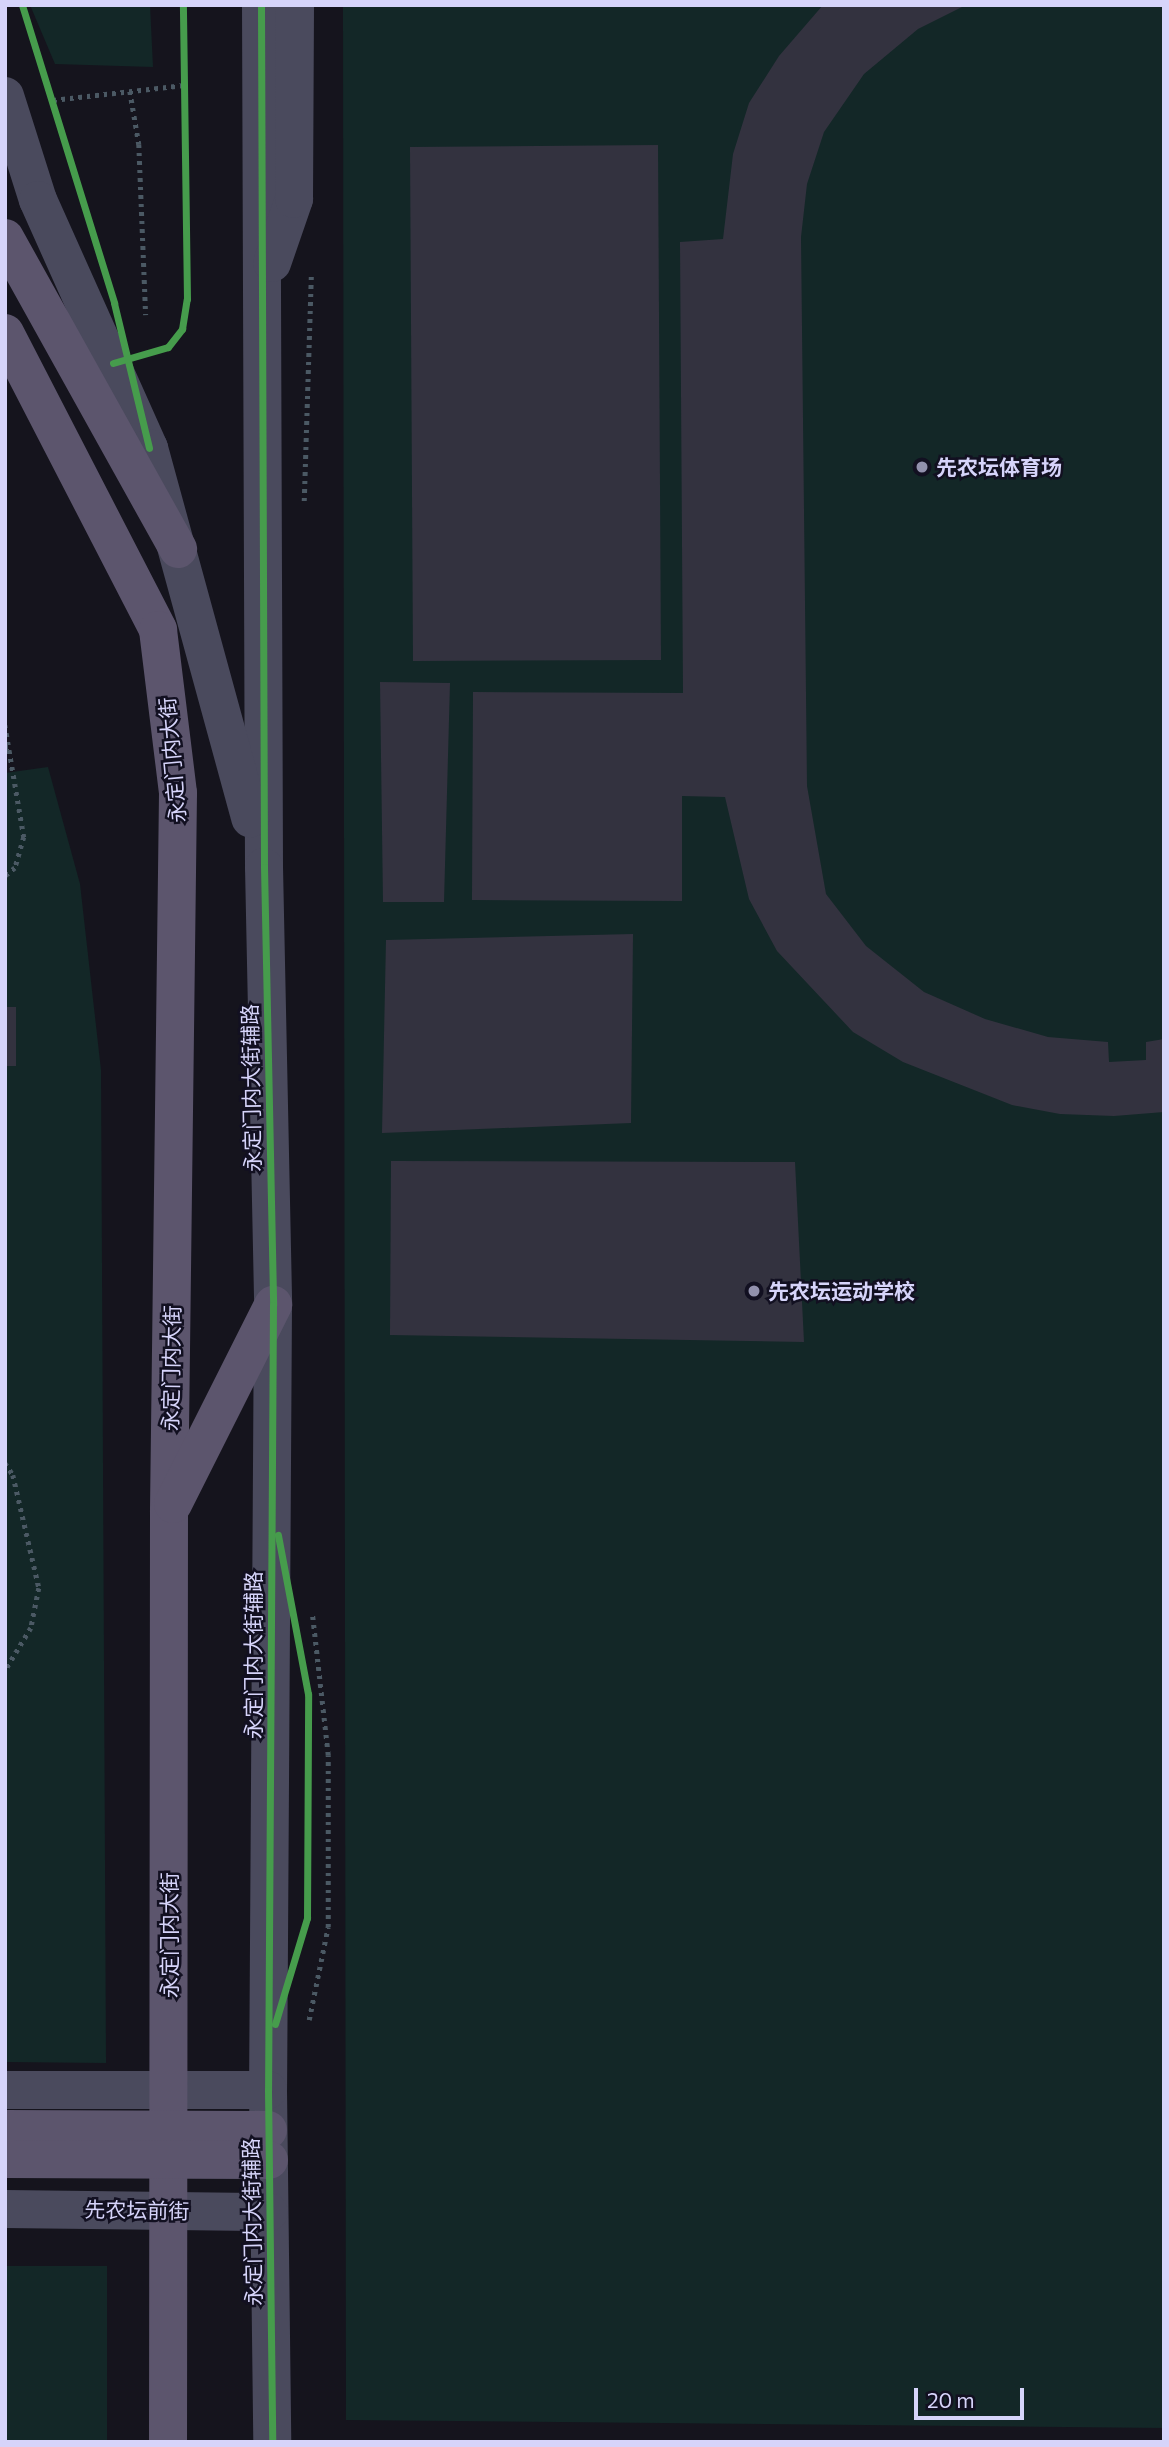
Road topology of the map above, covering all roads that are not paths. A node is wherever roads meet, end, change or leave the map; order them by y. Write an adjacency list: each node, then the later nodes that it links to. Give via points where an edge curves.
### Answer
1 (261, 5): 5 (street)
2 (295, 5): 5 (street, via 295,199)
3 (5, 96): 7 (street, via 38,200 149,447)
4 (5, 238): 7 (main road)
5 (263, 288): 8 (street)
6 (5, 333): 10 (main road, 永定门内大街, via 158,631 178,793)
7 (177, 549): 8 (street)
8 (264, 867): 9 (street, 永定门内大街辅路)
9 (273, 1305): 10 (main road); 13 (street, 永定门内大街辅路)
10 (169, 1512): 12 (main road, 永定门内大街)
11 (5, 2090): 12 (street)
12 (169, 2090): 13 (street); 15 (main road, 永定门内大街)
13 (268, 2090): 16 (street, 永定门内大街辅路)
14 (5, 2129): 15 (main road)
15 (169, 2145): 16 (main road); 17 (main road); 19 (main road, 永定门内大街)
16 (268, 2145): 20 (street, 永定门内大街辅路)
17 (5, 2159)
18 (5, 2208): 19 (street, 先农坛前街)
19 (169, 2210): 20 (street, 先农坛前街); 21 (main road, 永定门内大街)
20 (269, 2212): 22 (street, 永定门内大街辅路)
21 (167, 2442)
22 (272, 2442)

